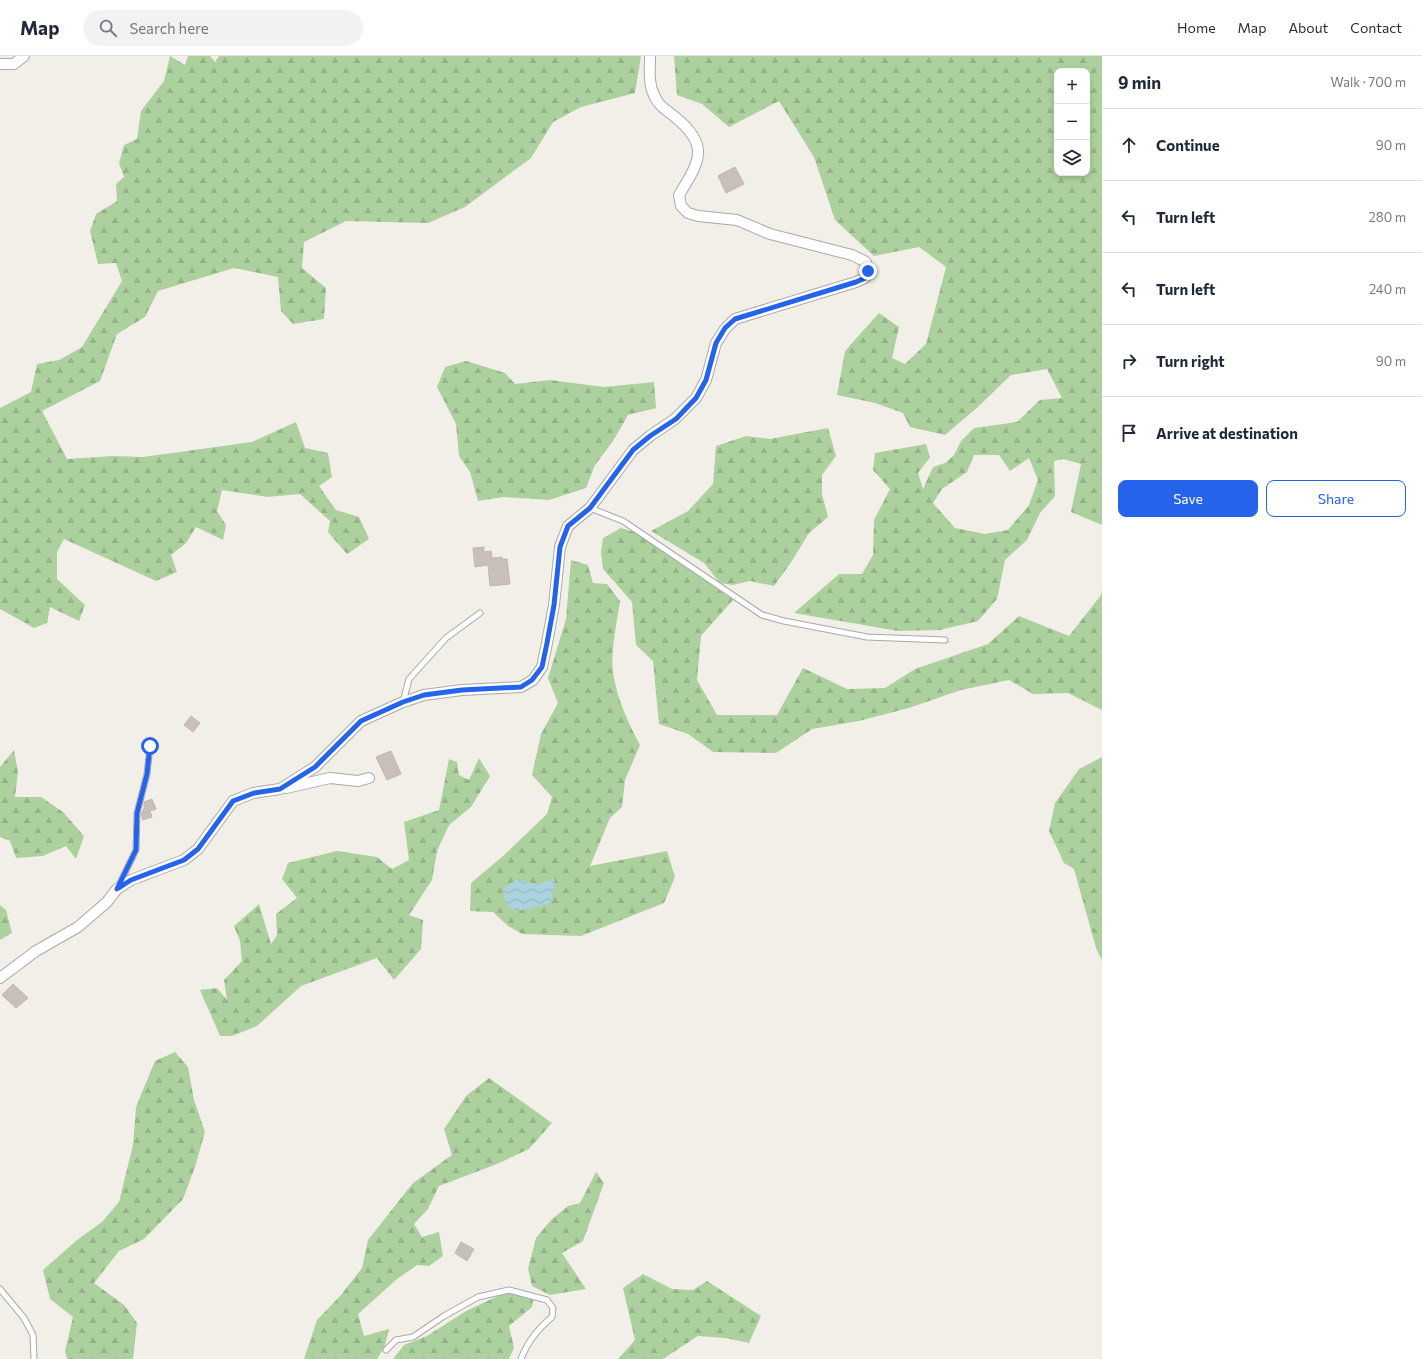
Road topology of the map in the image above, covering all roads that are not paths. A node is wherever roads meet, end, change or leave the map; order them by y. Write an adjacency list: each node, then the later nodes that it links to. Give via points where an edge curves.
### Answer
1 (24, 56): 3 (street, via 14,64)
2 (650, 56): 4 (street, via 653,95 659,105 687,128 698,146 699,157 696,167 680,195 681,206 688,213 737,220 770,234 852,255 866,262 868,271 865,278 856,282 735,319 725,328 716,343 706,380 696,398 676,419 633,450)
3 (0, 64)
4 (590, 508): 6 (lane, via 623,521 762,615 867,637); 7 (street, via 568,526 560,547 554,605 542,667 532,680 521,687 439,693)
5 (480, 613): 7 (lane, via 446,638 409,679)
6 (945, 640)
7 (403, 702): 10 (street, via 361,721 315,767)
8 (150, 746): 11 (lane, via 147,774 137,813 136,850)
9 (368, 778): 10 (street, via 358,781 330,778)
10 (280, 789): 11 (street, via 254,793 233,801 198,849 184,860 131,880)
11 (117, 889): 12 (street, via 107,902 78,927 36,951)
12 (0, 978)
13 (0, 1289): 15 (lane, via 24,1318 33,1335)
14 (386, 1350): 16 (lane, via 396,1340 413,1337 478,1297 509,1290 547,1300 553,1308 552,1317 537,1329)
15 (34, 1359)
16 (521, 1359)

